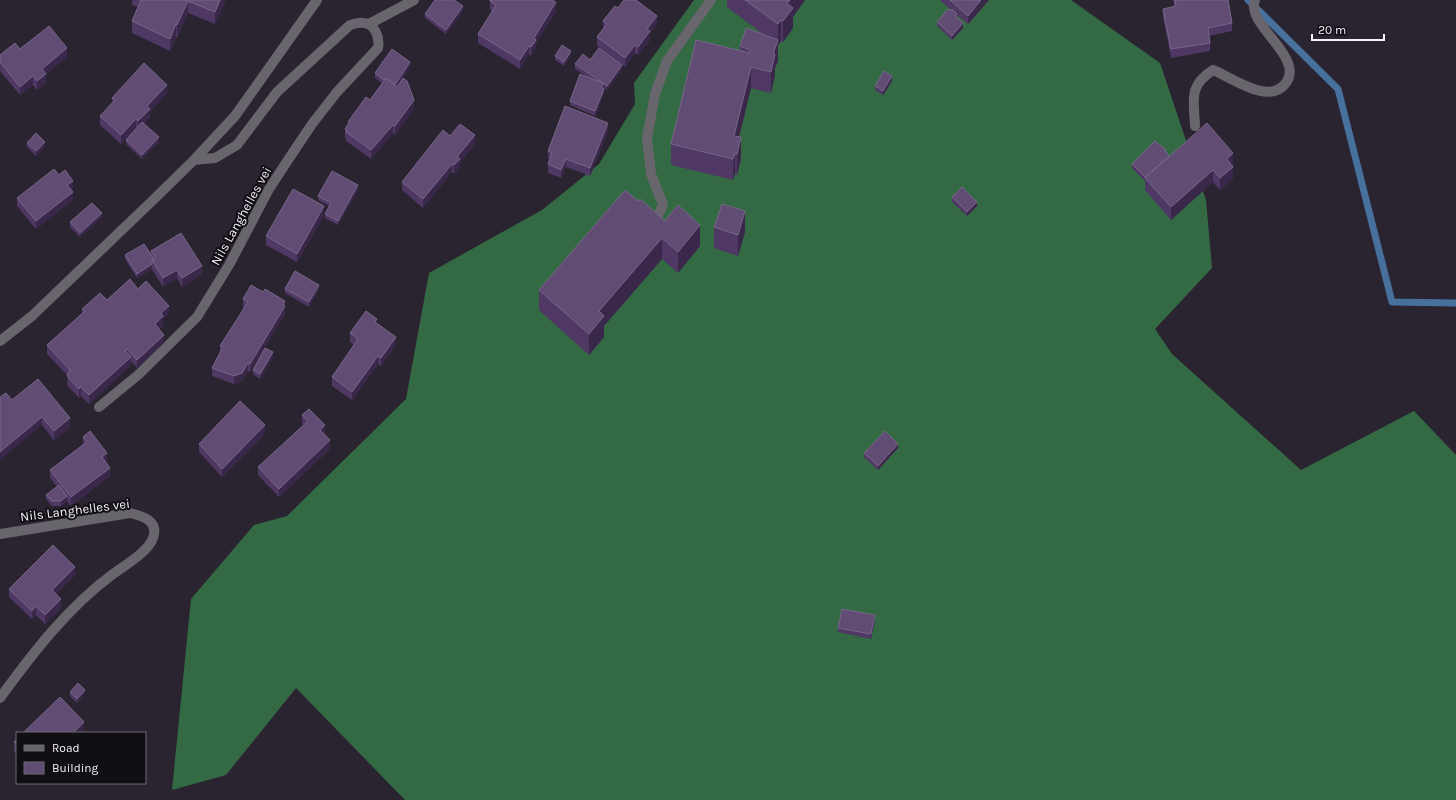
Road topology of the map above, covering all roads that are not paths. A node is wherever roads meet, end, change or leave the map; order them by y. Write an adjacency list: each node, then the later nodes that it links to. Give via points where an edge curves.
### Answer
1 (317, 0): 7 (street, via 235,116)
2 (414, 0): 5 (street)
3 (711, 0): 8 (street, via 667,61 655,94 647,138 651,174 663,205)
4 (1255, 0): 6 (street, via 1253,5 1256,17 1287,60 1290,71 1288,81 1280,90 1268,93 1252,89 1213,70 1201,78 1194,93)
5 (369, 24): 7 (street, via 362,22 350,25 332,40 316,58 277,92 237,145 228,152 215,158); 10 (street, Nils Langhelles vei, via 376,32 378,48 337,92 299,143 269,189 198,317 138,375)
6 (1195, 126)
7 (194, 160): 9 (street, via 32,316)
8 (652, 229)
9 (0, 341)
10 (99, 407)
11 (0, 534): 12 (street, Nils Langhelles vei, via 130,513 148,519 153,524 154,531 153,539 139,555 84,598)
12 (0, 698)

